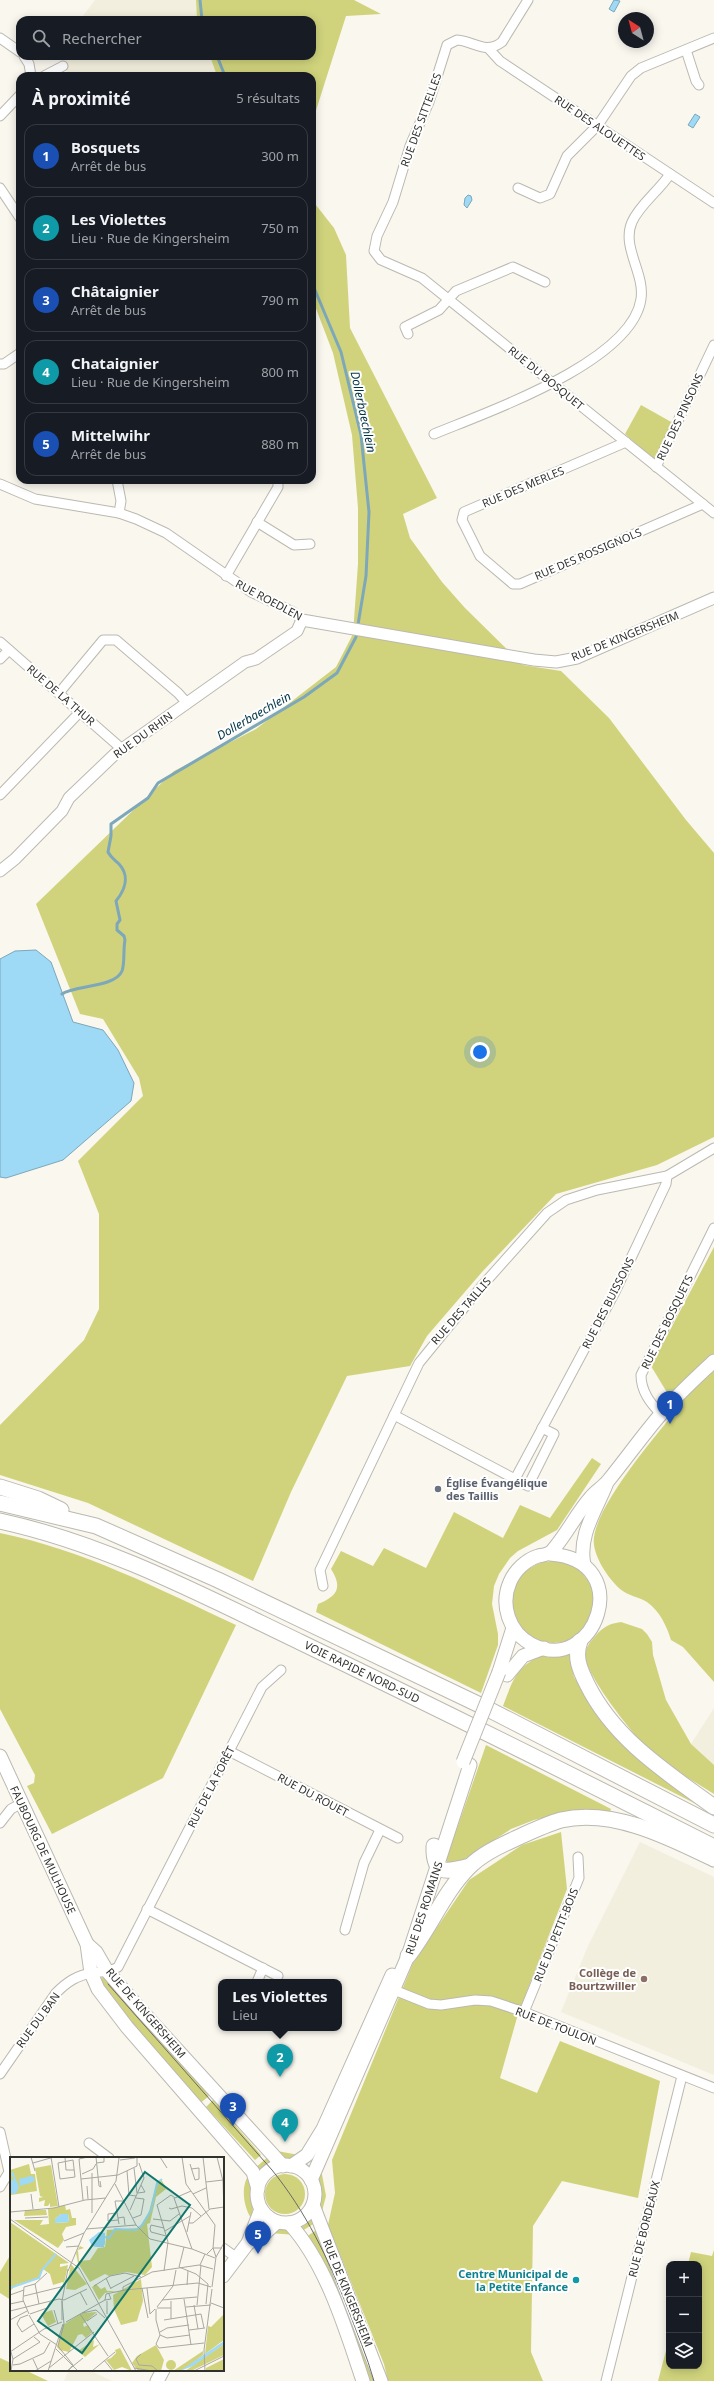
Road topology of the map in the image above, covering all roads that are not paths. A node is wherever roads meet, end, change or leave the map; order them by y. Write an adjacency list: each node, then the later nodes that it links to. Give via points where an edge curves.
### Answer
1 (528, 0): 5 (street, via 502,42)
2 (0, 38): 4 (street)
3 (714, 38): 6 (street)
4 (16, 49)
5 (489, 49): 14 (street, RUE DES ALOUETTES, via 500,61); 20 (street, RUE DES SITTELLES, via 462,40 452,41 447,45 430,102 410,146 393,202 377,236)
6 (686, 50): 11 (street); 14 (street, via 641,68 631,76)
7 (26, 60): 9 (street)
8 (63, 66): 10 (street)
9 (30, 72)
10 (52, 72)
11 (699, 85)
12 (16, 99): 13 (street)
13 (0, 116)
14 (598, 125): 15 (street, RUE DES ALOUETTES); 17 (street, via 567,156 550,194 540,198)
15 (670, 174): 18 (street, RUE DES ALOUETTES); 27 (street, via 632,222 629,239 641,281 638,310 628,326 610,345)
16 (0, 188): 19 (street)
17 (518, 188)
18 (714, 204)
19 (16, 212)
20 (374, 251): 22 (street, RUE DU BOSQUET, via 381,260 422,278)
21 (545, 282): 22 (street, via 513,267 456,291)
22 (448, 300): 23 (street, via 439,310 405,327); 27 (street, RUE DU BOSQUET)
23 (408, 334)
24 (714, 345): 30 (street, RUE DES PINSONS)
25 (16, 356): 26 (street)
26 (0, 364)
27 (554, 384): 28 (street); 29 (street, RUE DU BOSQUET)
28 (434, 434)
29 (626, 442): 30 (street, RUE DU BOSQUET); 39 (street, RUE DES MERLES, via 464,512 462,520)
30 (656, 467): 34 (street, RUE DU BOSQUET)
31 (0, 484): 35 (street, RUE ROEDLEN, via 35,499)
32 (118, 484): 35 (street, via 121,502)
33 (278, 484): 37 (street)
34 (703, 504): 36 (street, RUE DU BOSQUET); 39 (street, RUE DES ROSSIGNOLS, via 520,584 513,584)
35 (119, 513): 40 (street, RUE ROEDLEN, via 166,533)
36 (714, 513)
37 (257, 522): 38 (street, via 294,545); 40 (street)
38 (310, 544)
39 (480, 556)
40 (226, 576): 42 (street, RUE ROEDLEN)
41 (714, 598): 46 (street, RUE DE KINGERSHEIM, via 577,658 556,662)
42 (302, 620): 46 (street, RUE ROEDLEN, via 349,626); 48 (street, RUE DU RHIN, via 297,631 256,659 245,662)
43 (0, 642): 44 (street, RUE DE LA THUR)
44 (9, 650): 45 (street); 47 (street, RUE DE LA THUR)
45 (0, 659)
46 (534, 660)
47 (59, 693): 48 (street, via 103,640 116,640); 49 (street, RUE DE LA THUR)
48 (187, 703): 50 (street, RUE DU RHIN)
49 (80, 712): 50 (street, RUE DE LA THUR); 51 (street)
50 (122, 749): 52 (street, RUE DU RHIN, via 69,798 62,811)
51 (0, 795)
52 (0, 871)
53 (714, 1148): 54 (street, RUE DES TAILLIS)
54 (667, 1176): 58 (street, RUE DES TAILLIS, via 597,1190 566,1200 547,1213 430,1347 419,1363); 59 (street, RUE DES BUISSONS, via 666,1184 615,1292)
55 (714, 1228): 57 (street, RUE DES BOSQUETS, via 641,1375 641,1384 646,1395)
56 (714, 1361): 57 (main road)
57 (661, 1414): 61 (main road)
58 (394, 1415): 60 (street); 68 (street, RUE DES TAILLIS, via 320,1570)
59 (542, 1428): 60 (street, RUE DES BUISSONS); 60 (street, via 554,1434 528,1486)
60 (515, 1479)
61 (607, 1482): 66 (main road, via 591,1497); 67 (main road, via 588,1524 582,1548)
62 (0, 1486): 65 (highway)
63 (0, 1502): 65 (highway, VOIE RAPIDE NORD-SUD)
64 (0, 1521): 84 (highway, VOIE RAPIDE NORD-SUD, via 34,1528 88,1545 185,1587 477,1727)
65 (96, 1526): 80 (highway, VOIE RAPIDE NORD-SUD, via 225,1583 486,1708)
66 (550, 1554): 67 (main road, via 574,1558); 69 (main road, via 526,1562 510,1580 505,1605)
67 (584, 1565): 70 (main road, via 598,1586 600,1610 592,1628)
68 (323, 1586)
69 (513, 1628): 71 (main road, via 532,1644); 73 (main road, RUE DES ROMAINS)
70 (580, 1641): 71 (main road, via 568,1646); 78 (highway, via 576,1650 580,1671 596,1702 620,1732 656,1766)
71 (544, 1648): 73 (main road, RUE DES ROMAINS, via 523,1656)
72 (282, 1670): 74 (street, RUE DE LA FORÊT, via 262,1687)
73 (503, 1673): 76 (main road, RUE DES ROMAINS, bridge)
74 (229, 1751): 81 (street, RUE DU ROUET); 89 (street, RUE DE LA FORÊT)
75 (0, 1756): 77 (main road, FAUBOURG DE MULHOUSE)
76 (466, 1764): 83 (main road, RUE DES ROMAINS); 87 (main road, RUE DES ROMAINS)
77 (22, 1803): 79 (street, via 11,1809); 91 (main road, FAUBOURG DE MULHOUSE)
78 (714, 1807)
79 (0, 1823)
80 (714, 1824)
81 (380, 1830): 82 (street, RUE DU ROUET); 90 (street, via 364,1863)
82 (398, 1838)
83 (434, 1846): 87 (highway, via 434,1862); 98 (main road, RUE DES ROMAINS)
84 (714, 1847)
85 (578, 1857): 99 (street, RUE DU PETIT-BOIS, via 579,1878)
86 (714, 1859): 88 (highway, via 651,1831 617,1821 592,1818 561,1820 533,1831 505,1844)
87 (437, 1866): 88 (highway, via 450,1871); 92 (main road, RUE DES ROMAINS)
88 (470, 1866): 92 (highway, via 444,1899 424,1936)
89 (148, 1910): 93 (street); 94 (street, RUE DE LA FORÊT, via 118,1967)
90 (345, 1930)
91 (87, 1944): 94 (main road, RUE DE KINGERSHEIM, via 96,1952); 95 (main road, RUE DE KINGERSHEIM)
92 (408, 1956): 98 (main road, RUE DES ROMAINS)
93 (263, 1968): 96 (street); 97 (street)
94 (107, 1971): 95 (street, RUE DU BAN); 106 (main road, RUE DE KINGERSHEIM)
95 (91, 1973): 100 (street, RUE DU BAN, via 67,1982 56,1993); 109 (main road, RUE DE KINGERSHEIM, via 98,1989 127,2028 253,2172)
96 (278, 1976)
97 (258, 1979)
98 (391, 1989): 99 (street, RUE DE TOULON, via 429,2004 490,2001); 106 (main road, RUE DES ROMAINS, via 323,2129 307,2155); 107 (main road, RUE DES ROMAINS)
99 (524, 2012): 101 (street, RUE DE TOULON)
100 (0, 2074)
101 (682, 2076): 102 (street, RUE DE TOULON); 121 (street, RUE DE BORDEAUX)
102 (714, 2088)
103 (0, 2132): 108 (street, via 9,2172)
104 (89, 2143): 105 (street)
105 (108, 2157)
106 (287, 2166): 107 (main road, via 303,2171); 109 (main road, via 272,2170 264,2176)
107 (312, 2180): 110 (main road, via 315,2197)
108 (0, 2187)
109 (258, 2189): 111 (main road)
110 (313, 2205): 112 (main road, via 306,2216); 120 (main road, RUE DE KINGERSHEIM)
111 (262, 2209): 112 (main road); 113 (main road)
112 (283, 2222): 113 (main road); 119 (main road, RUE DE KINGERSHEIM, via 302,2237 312,2254 335,2304)
113 (248, 2243): 115 (main road)
114 (224, 2249): 115 (street)
115 (237, 2258): 116 (main road)
116 (224, 2275)
117 (162, 2371): 118 (main road)
118 (157, 2381)
119 (363, 2381)
120 (381, 2381)
121 (606, 2381)

